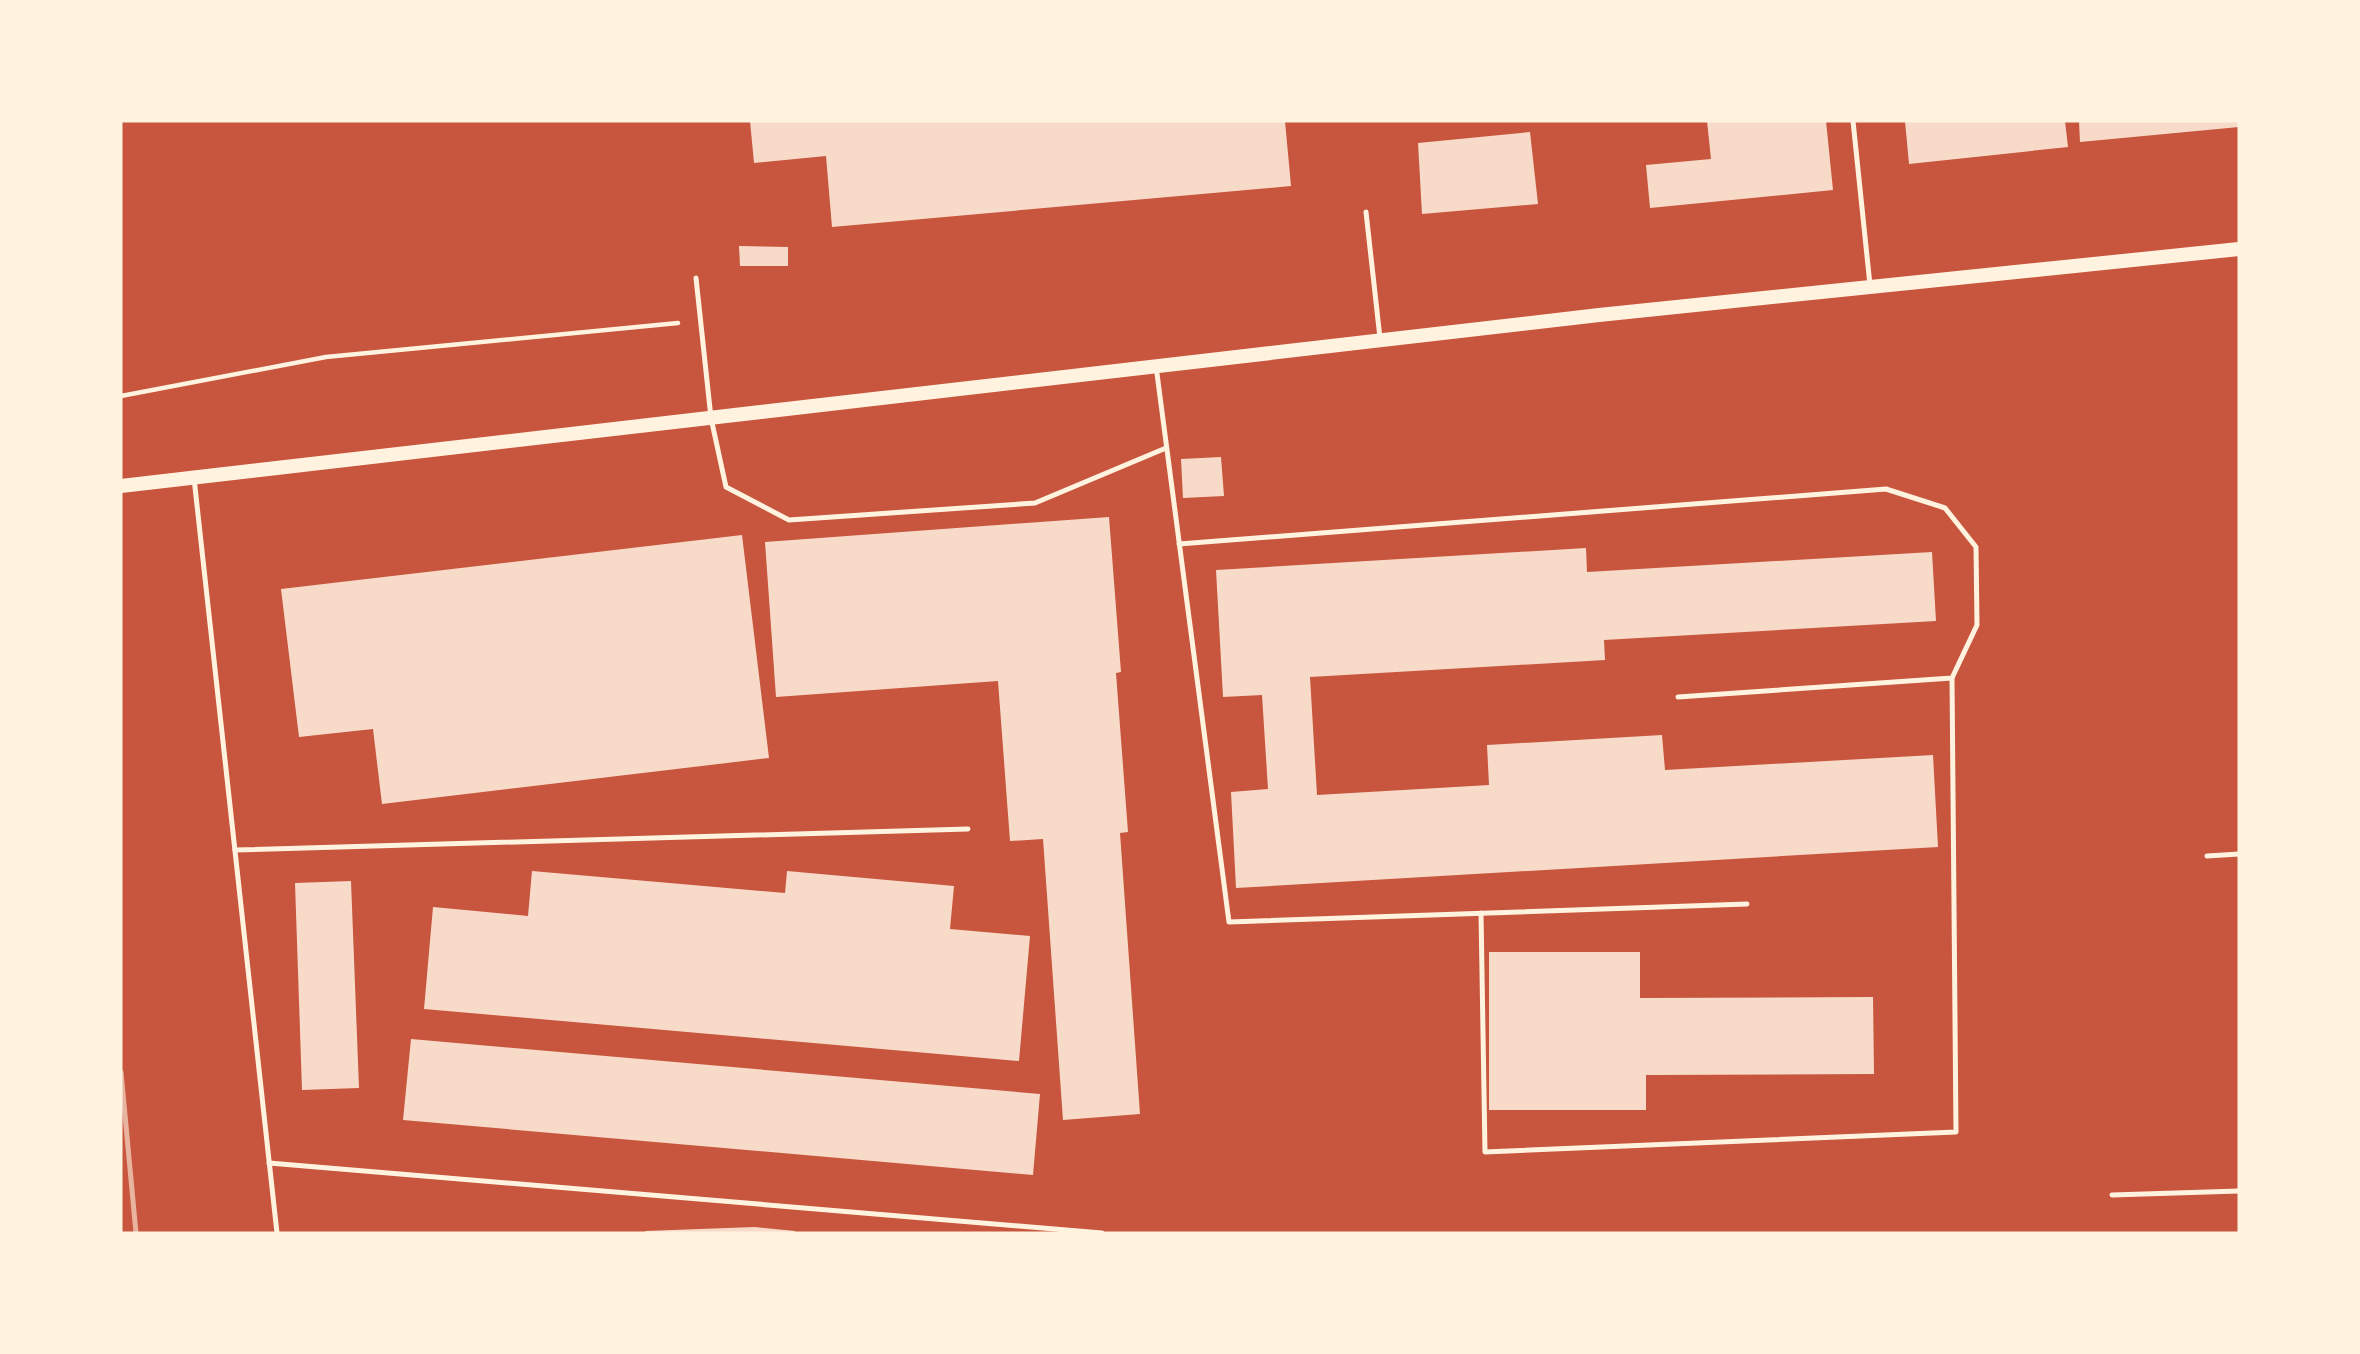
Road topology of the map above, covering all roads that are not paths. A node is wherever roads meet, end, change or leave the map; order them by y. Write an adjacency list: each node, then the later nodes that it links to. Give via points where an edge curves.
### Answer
1 (1853, 121): 5 (lane)
2 (1366, 212): 6 (lane)
3 (2239, 249): 5 (main road)
4 (696, 278): 8 (lane)
5 (1871, 286): 6 (main road)
6 (1380, 341): 7 (main road)
7 (1156, 366): 8 (main road); 9 (lane)
8 (711, 418): 9 (lane, via 726,487 789,520 1035,503); 10 (main road)
9 (1166, 448): 12 (lane)
10 (194, 477): 11 (main road); 16 (lane)
11 (121, 486)
12 (1179, 544): 13 (lane, via 1886,489 1945,508 1976,547 1977,625); 20 (lane, via 1229,922)
13 (1952, 678): 14 (lane); 20 (lane, via 1956,1132 1485,1152)
14 (1678, 697)
15 (968, 829): 16 (lane)
16 (235, 850): 21 (lane)
17 (2239, 853): 18 (lane)
18 (2207, 856)
19 (1747, 904): 20 (lane)
20 (1481, 913)
21 (269, 1163): 24 (lane); 25 (lane)
22 (2239, 1191): 23 (lane)
23 (2112, 1195)
24 (277, 1233)
25 (1102, 1233)

